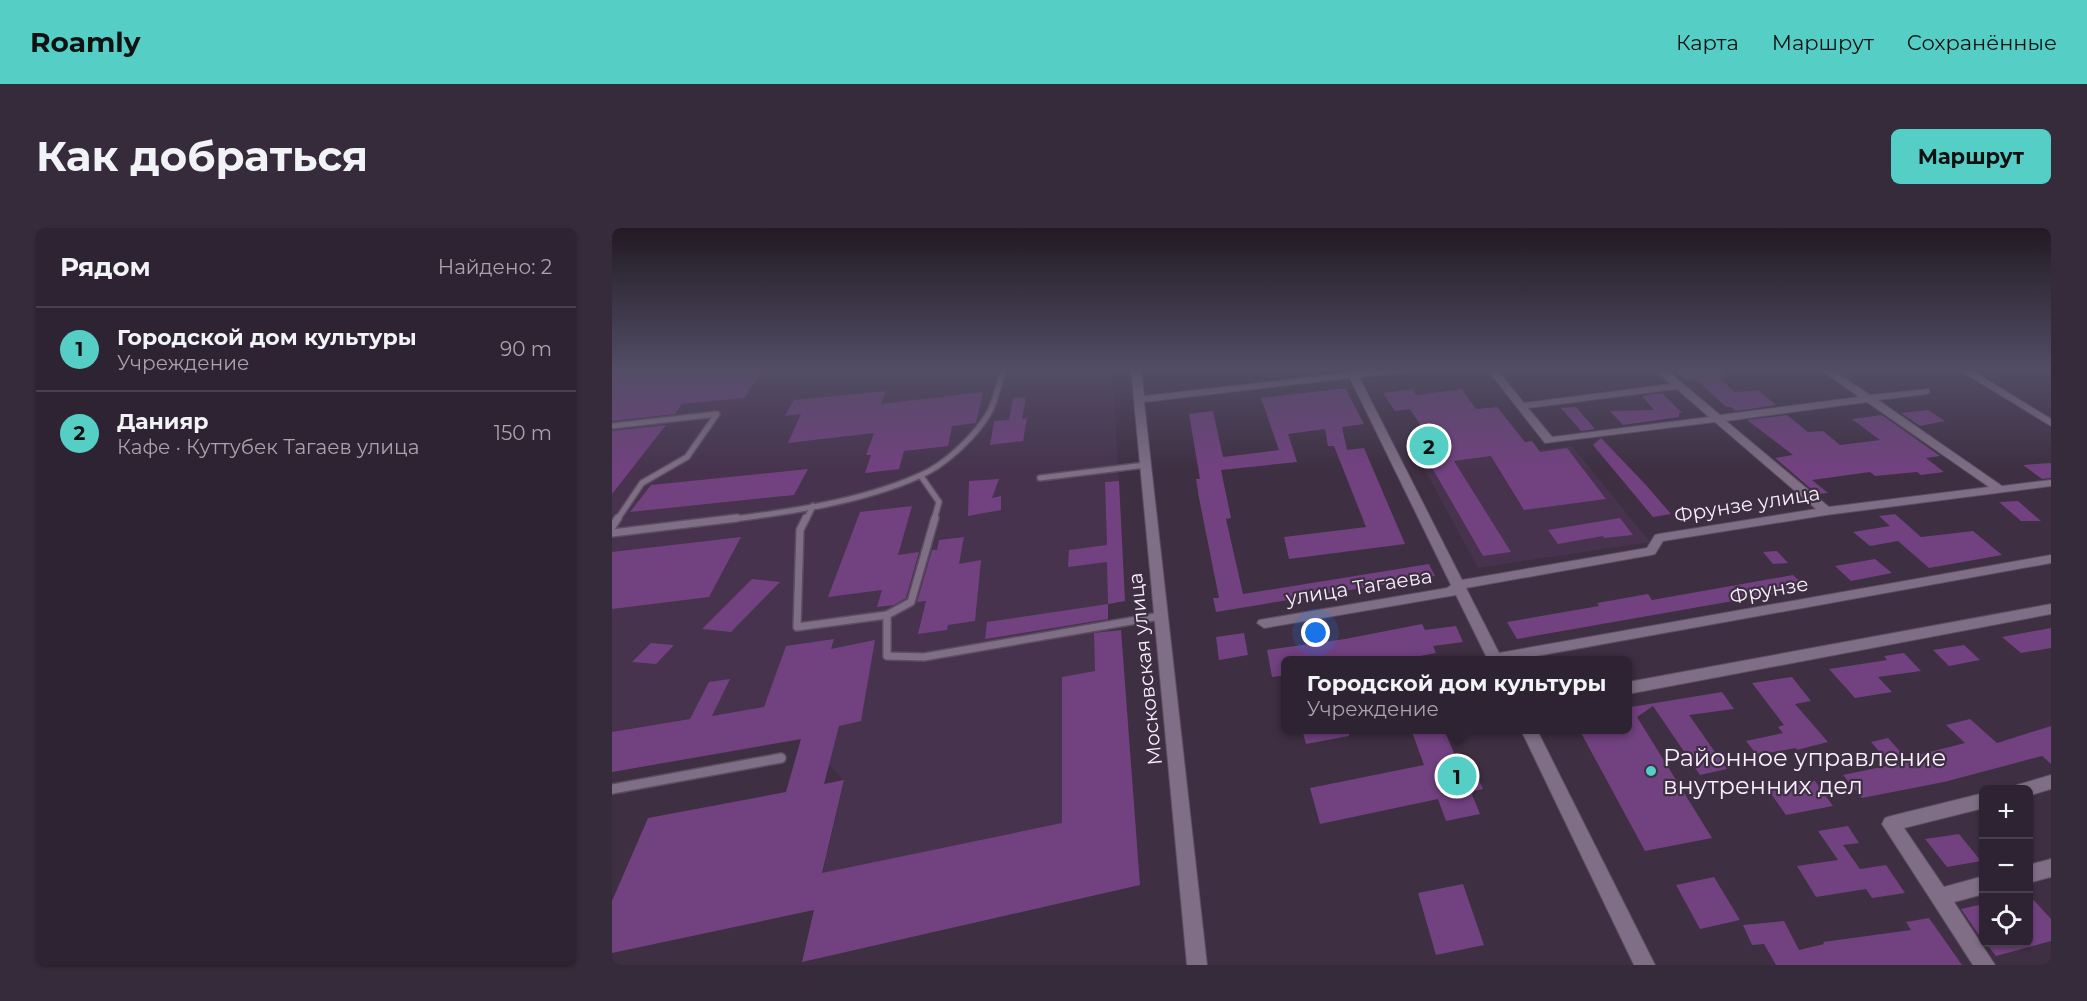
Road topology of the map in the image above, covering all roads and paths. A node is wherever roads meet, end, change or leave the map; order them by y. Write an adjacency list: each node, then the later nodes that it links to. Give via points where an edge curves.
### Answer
1 (992, 402): 15 (lane, via 963,446)
2 (1138, 402): 14 (street, Московская улица)
3 (1367, 402): 24 (street)
4 (1519, 402): 10 (street)
5 (1550, 402): 10 (street)
6 (1699, 402): 11 (street)
7 (1844, 402): 11 (street)
8 (1874, 402): 18 (street)
9 (2017, 402): 12 (street)
10 (1522, 406): 11 (street, via 1549,441)
11 (1719, 419): 20 (street)
12 (2051, 423)
13 (612, 426): 21 (lane, via 717,414 687,457 642,483)
14 (1145, 465): 16 (lane); 27 (street, Московская улица)
15 (921, 476): 19 (lane, via 844,501); 26 (lane, via 939,502 911,602)
16 (1040, 478)
17 (2051, 483): 18 (street, Фрунзе улица)
18 (2001, 490): 20 (street, Фрунзе улица)
19 (813, 506): 22 (lane); 26 (lane, via 800,530 796,627)
20 (1826, 511): 24 (street, Фрунзе улица, via 1659,538 1650,551)
21 (612, 527)
22 (612, 533)
23 (2051, 559): 30 (street, Фрунзе)
24 (1458, 586): 28 (street, улица Тагаева, via 1451,592); 29 (street)
25 (2051, 609): 31 (street)
26 (887, 615): 27 (lane, via 887,656 924,657)
27 (1160, 615): 42 (street, Московская улица)
28 (1264, 623)
29 (1492, 656)
30 (1516, 656)
31 (1632, 687)
32 (1531, 734): 43 (street)
33 (781, 758): 36 (lane)
34 (2051, 782): 35 (street)
35 (2033, 786)
36 (612, 789)
37 (1979, 801): 41 (street, via 1891,824)
38 (2051, 868): 39 (street)
39 (2033, 873)
40 (1979, 886): 41 (street)
41 (1939, 897): 44 (street)
42 (1197, 965)
43 (1645, 965)
44 (1985, 965)

